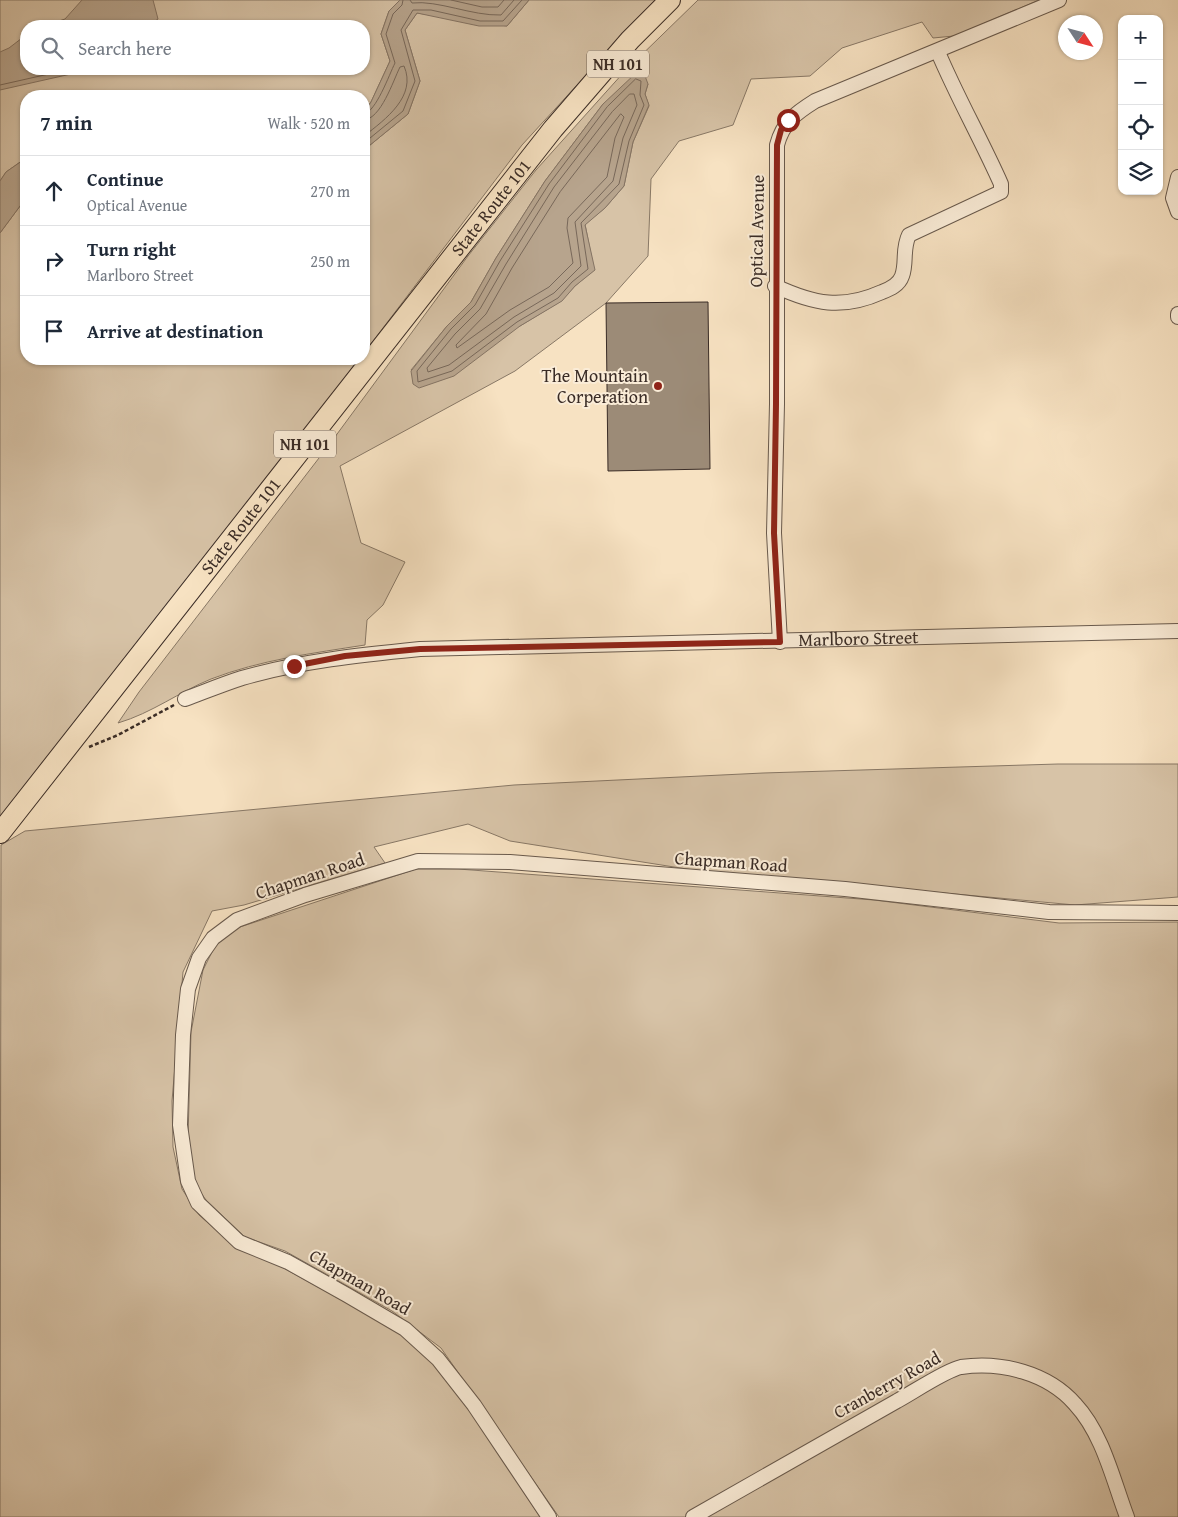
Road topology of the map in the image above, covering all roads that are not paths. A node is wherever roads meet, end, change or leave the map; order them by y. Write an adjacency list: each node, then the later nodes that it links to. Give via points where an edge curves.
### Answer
1 (670, 0): 5 (highway, State Route 101 / NH 101, via 630,40)
2 (684, 0): 5 (highway, State Route 101 / NH 101)
3 (1059, 0): 4 (street, Optical Avenue)
4 (938, 52): 8 (street, Optical Avenue, via 815,101 788,120 781,130 777,145); 8 (street, via 959,101 979,135 1001,184 1001,192 908,235 904,244 903,275 898,284 861,301 840,304 811,300)
5 (553, 129): 9 (highway, State Route 101 / NH 101)
6 (1178, 177): 7 (street, via 1173,198)
7 (1178, 212)
8 (775, 286): 12 (street, Optical Avenue, via 774,533)
9 (370, 362)
10 (368, 365): 14 (highway, State Route 101 / NH 101)
11 (1178, 631): 12 (street, Marlboro Street)
12 (780, 642): 13 (street, Marlboro Street, via 420,649 345,656 241,678)
13 (185, 699)
14 (0, 833)
15 (1178, 914): 16 (street, Chapman Road, via 1049,912 845,889 510,862 418,861 305,895 237,920 213,938 199,958 188,989 183,1035 180,1125 188,1181 198,1203 239,1242 288,1262 405,1329 431,1353 474,1405)
16 (549, 1517)
17 (693, 1517): 18 (street, Cranberry Road, via 960,1367 1013,1367 1066,1394 1087,1417)
18 (1127, 1517)

